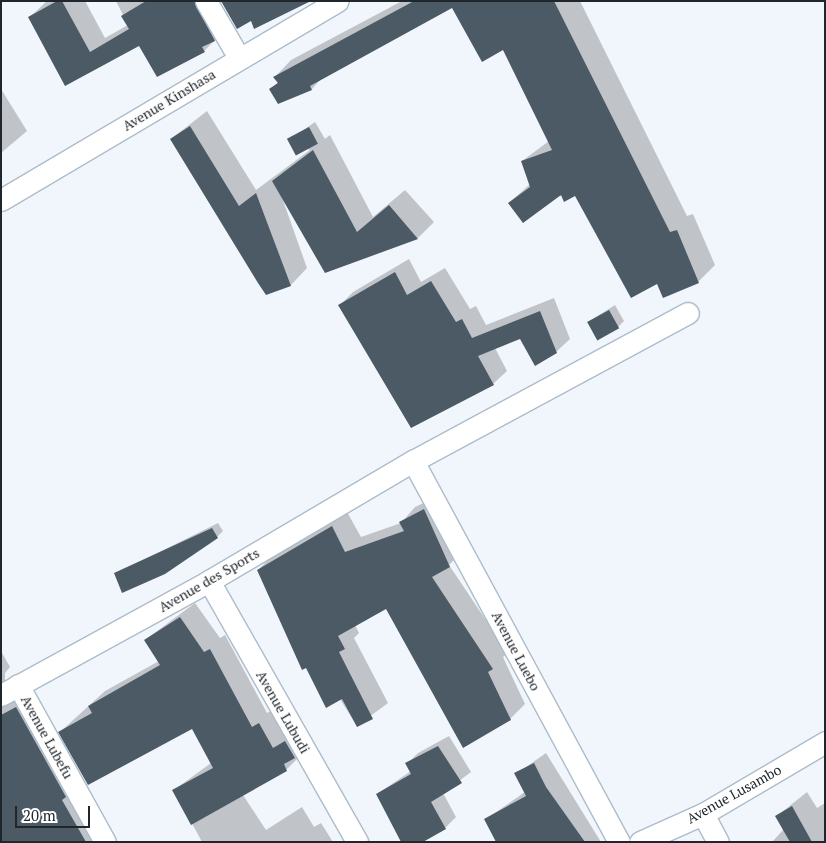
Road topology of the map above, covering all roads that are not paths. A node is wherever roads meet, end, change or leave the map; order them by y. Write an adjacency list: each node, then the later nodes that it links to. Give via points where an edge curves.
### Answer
1 (206, 1): 3 (street)
2 (337, 1): 3 (street, Avenue Kinshasa)
3 (239, 58): 4 (street, Avenue Kinshasa)
4 (1, 200)
5 (688, 313): 6 (street, Avenue des Sports)
6 (413, 461): 7 (street, Avenue des Sports); 13 (street, Avenue Luebo)
7 (209, 581): 8 (street, Avenue des Sports); 12 (street, Avenue Lubudi)
8 (10, 690): 11 (street, Avenue Lubefu)
9 (825, 742): 10 (street, Avenue Lusambo)
10 (703, 814): 14 (street, Avenue Lusambo); 15 (street)
11 (105, 842)
12 (358, 842)
13 (620, 842)
14 (640, 842)
15 (718, 842)

